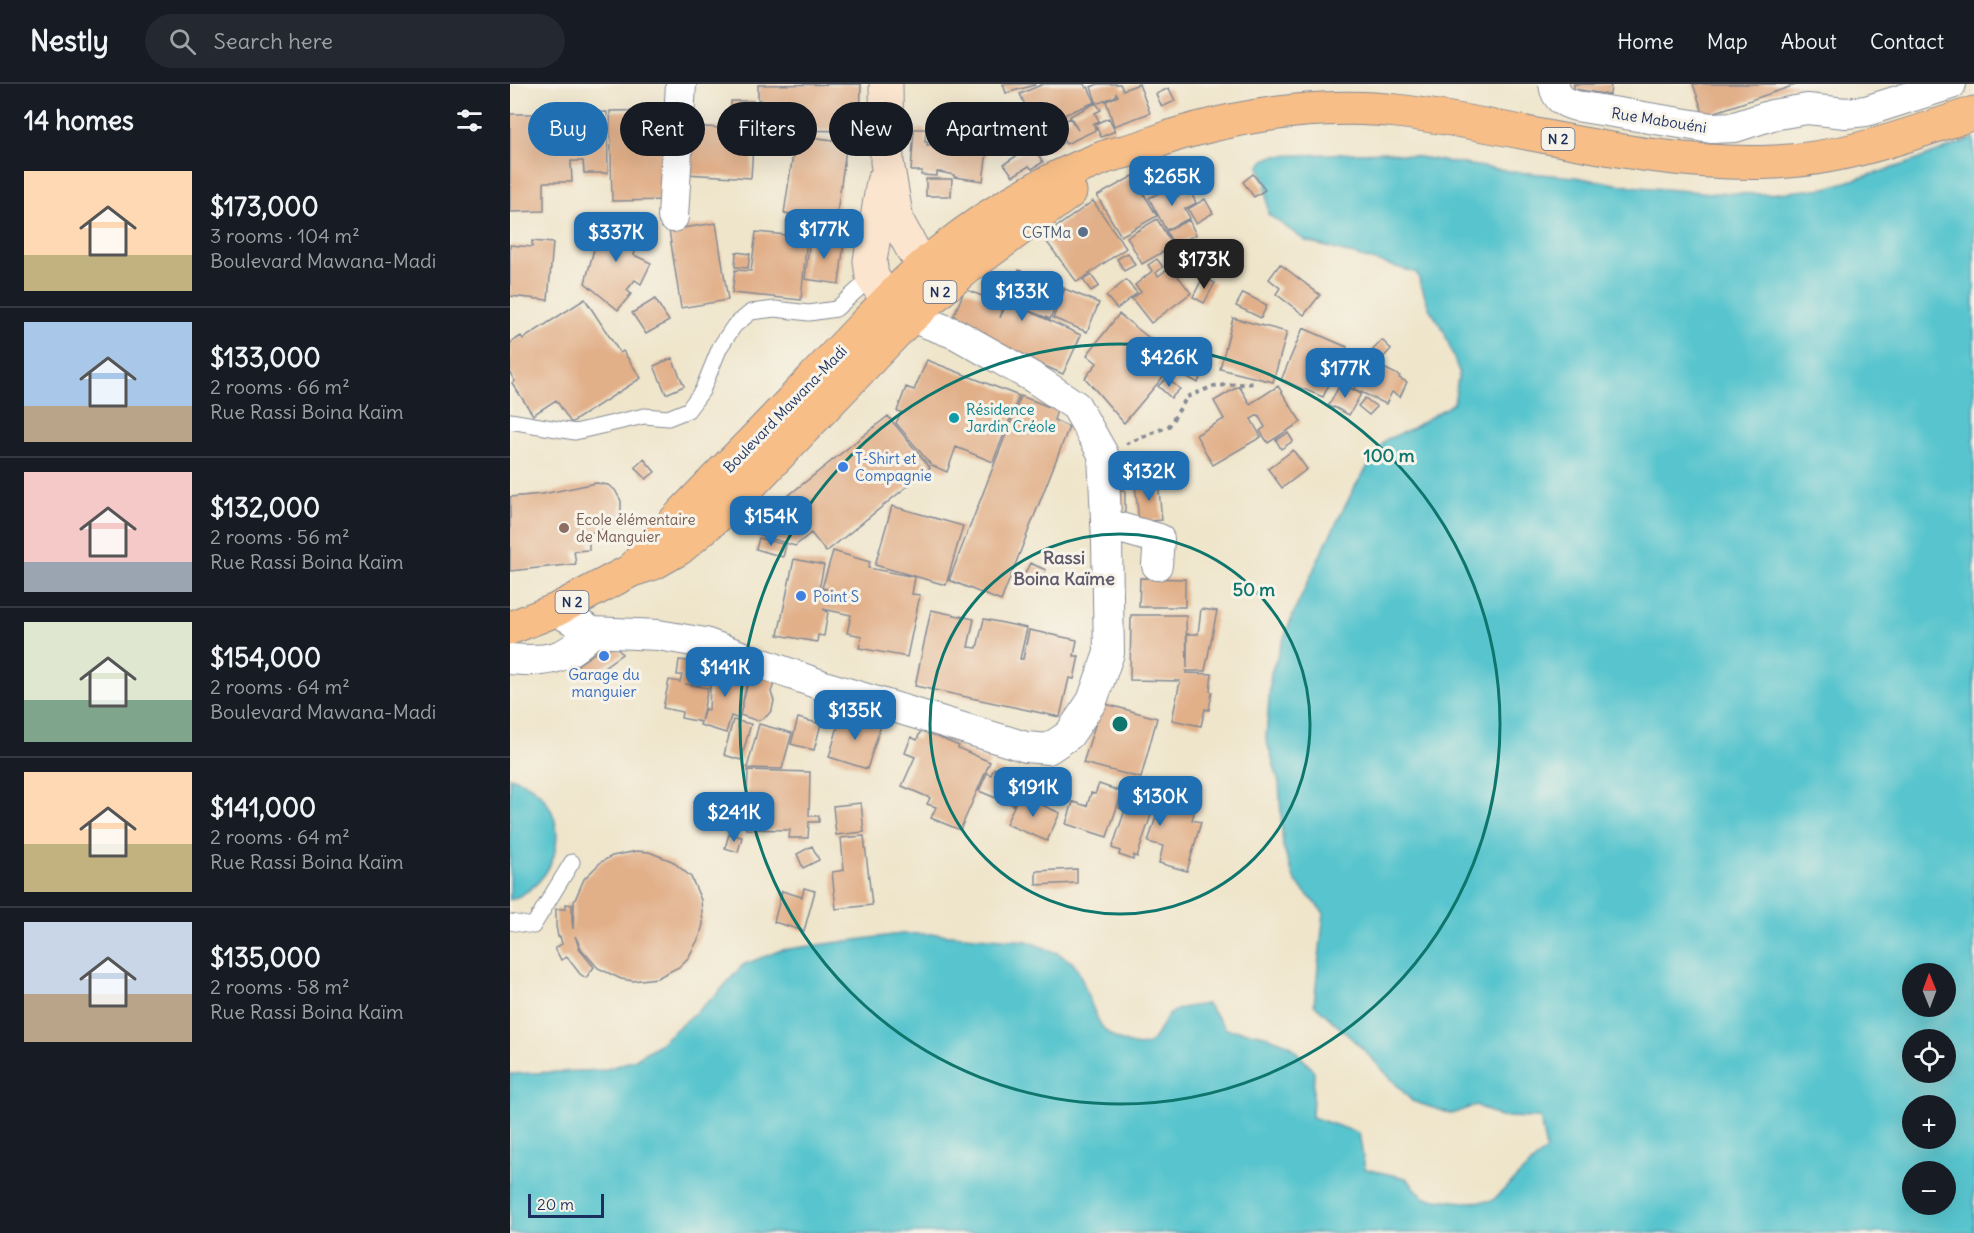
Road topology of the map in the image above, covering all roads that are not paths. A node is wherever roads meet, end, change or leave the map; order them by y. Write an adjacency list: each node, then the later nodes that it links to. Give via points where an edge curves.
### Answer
1 (681, 84): 8 (street)
2 (886, 84): 7 (street)
3 (1554, 84): 4 (street, Rue Mabouéni, via 1561,101 1576,106 1711,128 1735,127 1807,109 1866,111)
4 (1951, 84)
5 (1974, 113): 6 (main road, Boulevard Mawana-Madi / N 2, via 1884,144 1826,157 1774,162 1681,160 1450,119 1347,109 1244,119 1192,130)
6 (1140, 148): 9 (main road, Boulevard Mawana-Madi / N 2, via 1107,157 1022,197 977,224); 10 (main road, Boulevard Mawana-Madi / N 2, via 1037,215 967,268)
7 (887, 162): 9 (street, via 897,221); 10 (street, via 870,261)
8 (673, 217)
9 (925, 265): 10 (main road, Boulevard Mawana-Madi / N 2, via 920,291)
10 (894, 301): 11 (lane, via 809,313 775,309 751,312 734,326 720,347 702,391 688,410 668,418 644,416 575,432); 12 (street, via 1034,378 1076,406 1103,454); 14 (main road, Boulevard Mawana-Madi / N 2, via 664,532); 14 (main road, Boulevard Mawana-Madi / N 2, via 782,438 767,468 680,548)
11 (510, 422)
12 (1106, 524): 13 (street, via 1159,539); 17 (street, via 1109,653 1092,701 1069,735 1048,748 1026,747 934,721 705,643 658,635)
13 (1157, 565)
14 (633, 570): 15 (main road, Boulevard Mawana-Madi / N 2)
15 (556, 610): 16 (main road, Boulevard Mawana-Madi / N 2); 17 (street)
16 (510, 628)
17 (592, 632): 18 (street, via 565,655 540,662)
18 (510, 659)
19 (572, 862): 20 (lane, via 533,926)
20 (510, 922)

